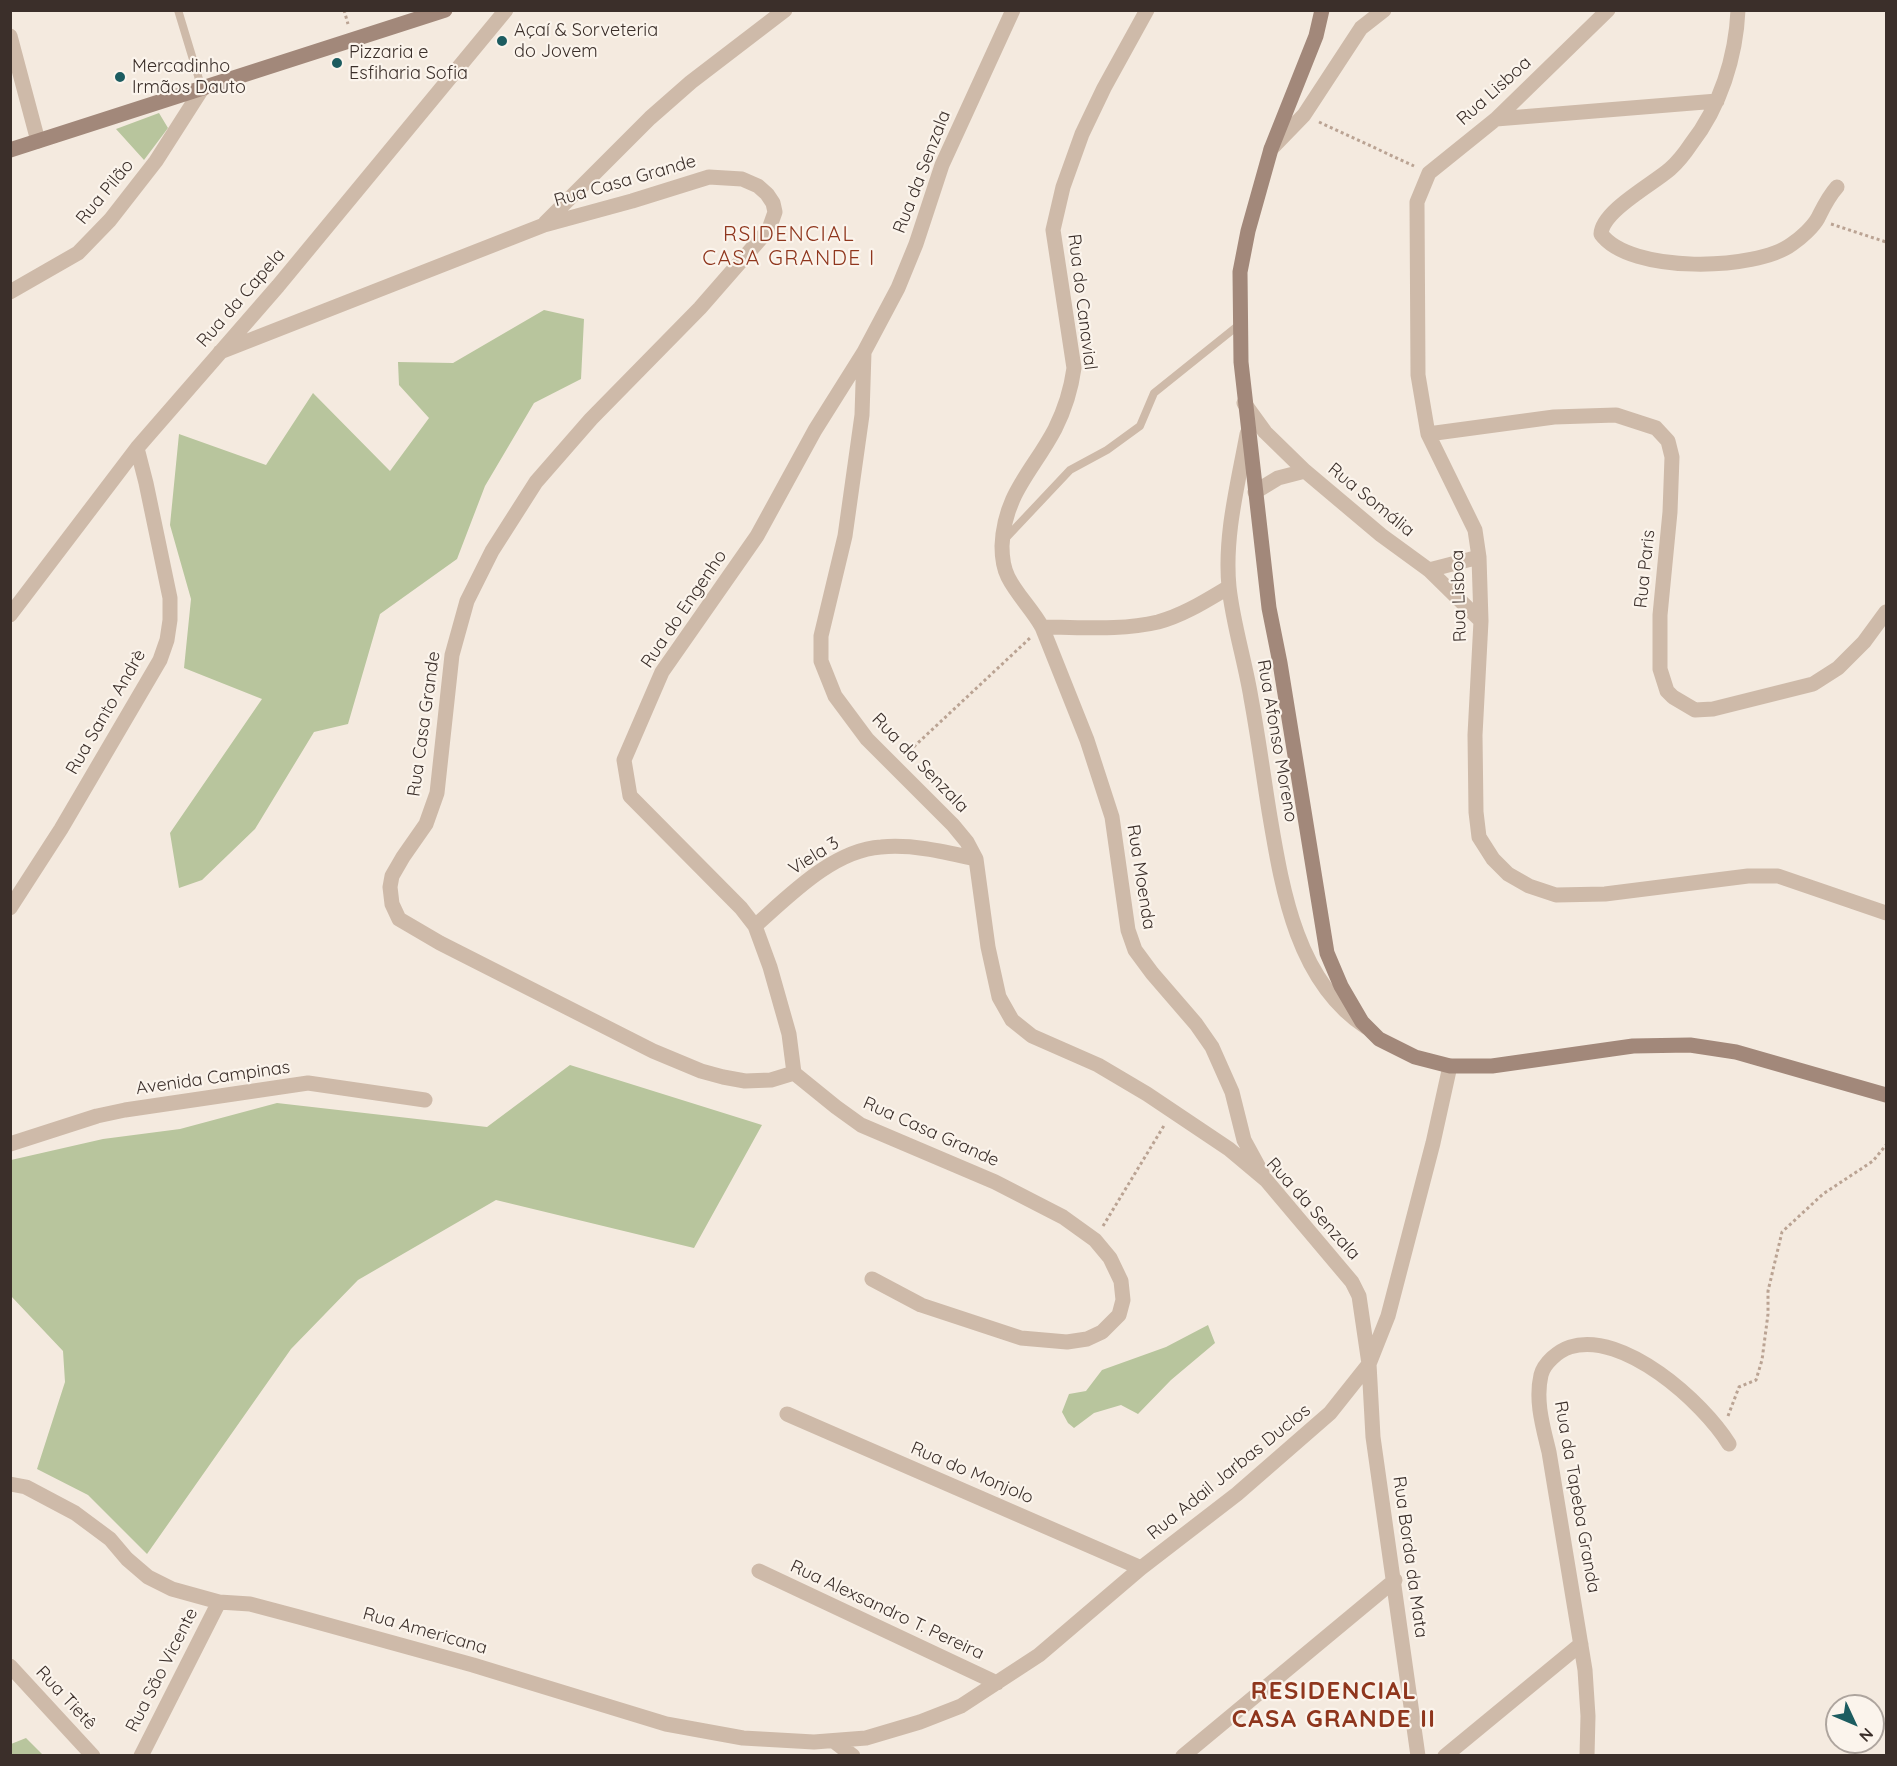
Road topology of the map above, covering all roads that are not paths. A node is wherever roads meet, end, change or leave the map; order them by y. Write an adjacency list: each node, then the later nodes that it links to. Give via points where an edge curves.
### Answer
1 (178, 10): 12 (lane)
2 (445, 10): 12 (main road)
3 (506, 10): 22 (street, Rua da Capela)
4 (785, 10): 19 (street, via 658,111)
5 (1013, 10): 23 (street, Rua da Senzala, via 942,165 898,288)
6 (1147, 10): 30 (street, Rua do Canavial, via 1082,134 1063,187 1053,230 1074,368 1071,390 1053,432 1020,482 1007,514)
7 (1322, 10): 16 (main road, Rua Afonso Moreno, via 1316,36)
8 (1384, 10): 16 (street, Rua Afonso Moreno, via 1361,28 1304,115)
9 (1608, 10): 14 (street, Rua Lisboa)
10 (1738, 10): 13 (street, via 1734,50)
11 (10, 36): 15 (street)
12 (202, 89): 15 (main road); 20 (street, Rua Pilão, via 156,161 78,254)
13 (1717, 101): 14 (street); 18 (street, via 1702,129 1670,169 1605,222 1600,231 1604,238 1638,257 1671,264 1758,258 1793,244 1817,220)
14 (1496, 119): 26 (street, Rua Lisboa, via 1429,173 1417,202 1418,375)
15 (38, 141): 17 (main road)
16 (1271, 149): 21 (main road, Rua Afonso Moreno, via 1240,272)
17 (10, 150)
18 (1837, 186)
19 (544, 225): 22 (street, Rua Casa Grande); 44 (street, Rua Casa Grande, via 709,177 742,179 758,186 773,203 775,212 769,229 700,308 591,419 536,482 492,551 467,601 452,654 436,794 426,824 392,876 392,904 399,919 440,943 653,1051 701,1071 745,1081 771,1080)
20 (10, 292)
21 (1241, 323): 24 (main road, Rua Afonso Moreno); 30 (lane, via 1154,393 1140,426 1070,470)
22 (220, 352): 27 (street, Rua da Capela)
23 (864, 352): 38 (street, Rua da Senzala, via 862,416 845,536 820,636 821,661 835,696 867,738 953,825); 41 (street, Rua do Engenho, via 757,536 662,672 624,760 630,796)
24 (1244, 403): 25 (main road, Rua Afonso Moreno); 28 (street, Rua Somália, via 1265,432)
25 (1248, 431): 29 (main road, Rua Afonso Moreno); 33 (street, Rua Afonso Moreno, via 1230,537)
26 (1428, 434): 31 (street, Rua Lisboa, via 1475,530); 34 (street, Rua Paris, via 1554,417 1616,415 1656,428 1668,441 1672,457 1660,615 1660,669 1672,697 1695,710 1813,684 1838,668)
27 (137, 448): 35 (street, Rua da Capela); 39 (street, Rua Santo Andrè, via 170,598 167,640 160,660 61,829)
28 (1305, 471): 29 (street, via 1278,478); 32 (street, Rua Somália)
29 (1255, 492): 42 (main road, Rua Afonso Moreno, via 1269,608 1327,953 1341,986)
30 (1002, 541): 37 (street, Rua do Canavial, via 1008,577)
31 (1479, 557): 32 (street); 36 (street, Rua Lisboa)
32 (1428, 570): 36 (street, Rua Somália)
33 (1229, 587): 37 (street, via 1159,621 1124,628); 42 (street, Rua Afonso Moreno, via 1273,832 1299,941 1310,965 1336,1002)
34 (1887, 612)
35 (10, 615)
36 (1481, 621): 40 (street, Rua Lisboa, via 1475,735 1476,812 1479,837 1493,860 1508,874 1556,895 1605,894 1748,876 1779,876)
37 (1042, 627): 48 (street, Rua Moenda, via 1087,740 1112,817 1128,930 1135,950 1212,1047 1232,1092 1244,1140)
38 (976, 859): 41 (street, Viela 3, via 904,846 878,847 845,856 798,888); 48 (street, Rua da Senzala, via 999,997 1012,1020 1032,1036 1098,1065 1147,1094 1229,1149)
39 (10, 908)
40 (1887, 913)
41 (755, 926): 44 (street, Rua do Engenho, via 789,1034)
42 (1369, 1029): 43 (main road, Rua Afonso Moreno, via 1414,1058)
43 (1450, 1066): 45 (main road, Rua Afonso Moreno, via 1492,1066 1633,1046 1690,1045 1736,1052); 50 (street, Rua Adail Jarbas Duclos, via 1388,1316)
44 (794, 1073): 49 (street, Rua Casa Grande, via 861,1125 1033,1200 1063,1217 1095,1240 1110,1258 1121,1281 1123,1300 1119,1315 1102,1332 1067,1342 1022,1338 991,1330 921,1305)
45 (1887, 1095)
46 (425, 1100): 47 (street, Avenida Campinas, via 308,1083 125,1110)
47 (10, 1144)
48 (1266, 1180): 50 (street, Rua da Senzala, via 1356,1289)
49 (872, 1279)
50 (1369, 1364): 54 (street, Rua Adail Jarbas Duclos, via 1330,1413 1300,1441); 56 (street, Rua Borda da Mata, via 1374,1437)
51 (787, 1414): 54 (street, Rua do Monjolo)
52 (1725, 1438): 58 (street, Rua da Tapeba Granda, via 1674,1386 1630,1354 1578,1344 1554,1356 1542,1372 1541,1416)
53 (10, 1484): 57 (street, Rua Americana, via 26,1486 75,1513 110,1539 148,1577 172,1589)
54 (1141, 1568): 60 (street, Rua Adail Jarbas Duclos, via 1039,1655)
55 (759, 1571): 60 (street, Rua Alexsandro T. Pereira)
56 (1395, 1580): 66 (street); 67 (street, Rua Borda da Mata)
57 (219, 1602): 62 (street, Rua Americana, via 250,1604 299,1617 666,1724); 64 (street, Rua São Vicente)
58 (1581, 1644): 68 (street); 69 (street, Rua da Tapeba Granda, via 1588,1716)
59 (10, 1666): 63 (street, Rua Tietê)
60 (997, 1683): 61 (street, Rua Adail Jarbas Duclos, via 961,1706 920,1722 866,1738)
61 (835, 1742): 62 (street, Rua Americana); 65 (street)
62 (813, 1749)
63 (93, 1755)
64 (141, 1755)
65 (853, 1755)
66 (1184, 1755)
67 (1418, 1755)
68 (1446, 1755)
69 (1587, 1755)

